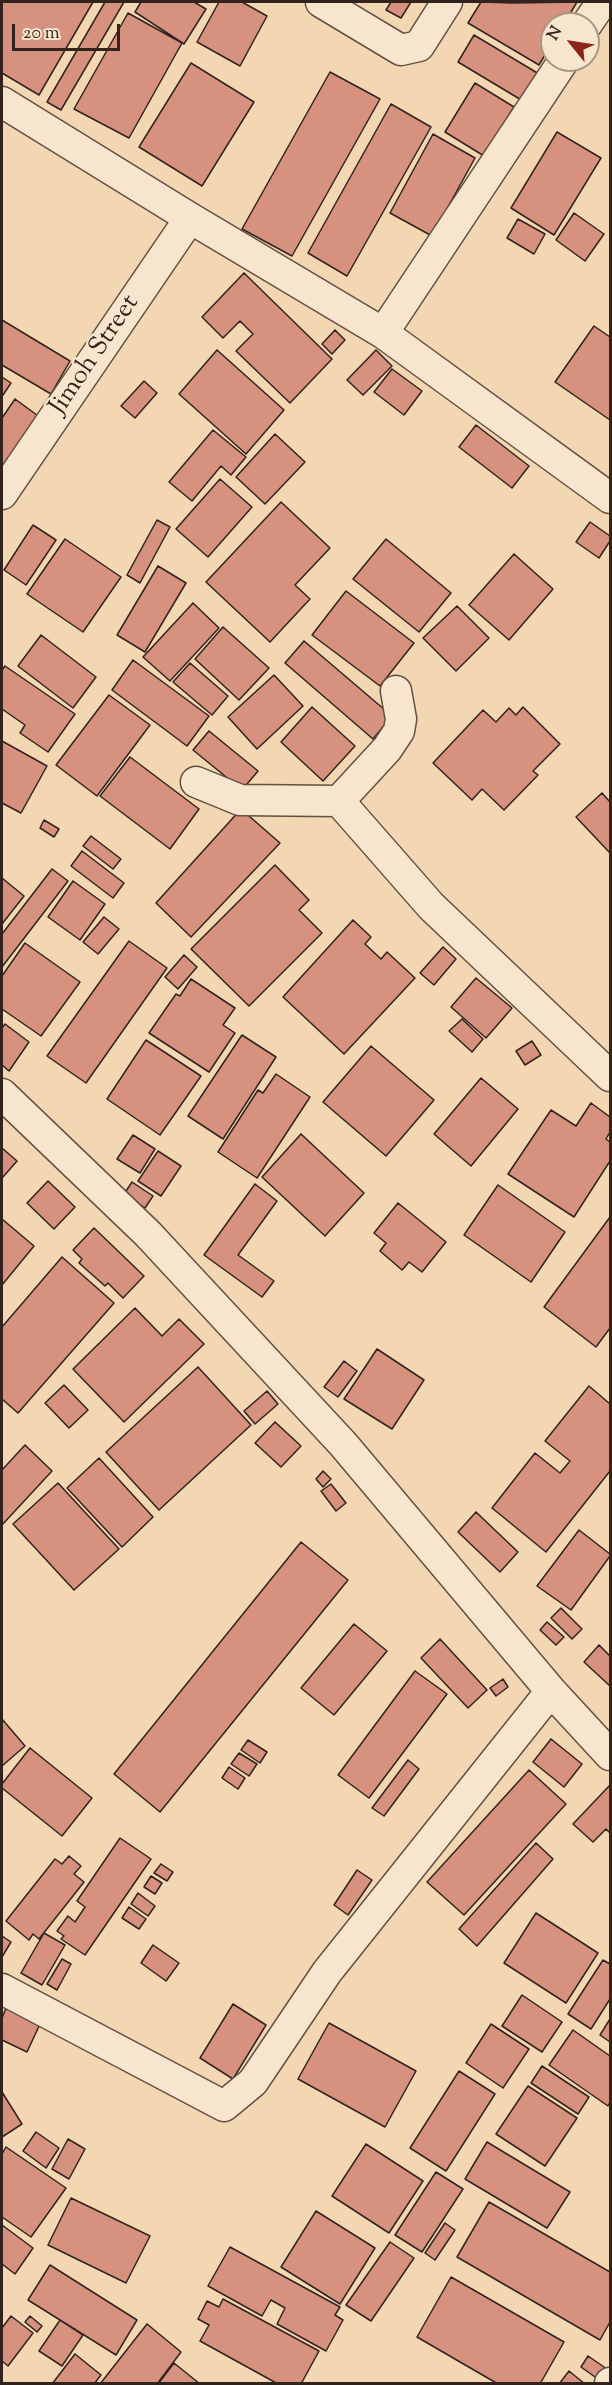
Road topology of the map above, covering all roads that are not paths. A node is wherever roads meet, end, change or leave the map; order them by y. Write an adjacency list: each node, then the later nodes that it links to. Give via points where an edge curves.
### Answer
1 (321, 2): 2 (street, via 401,50 419,46)
2 (447, 2)
3 (556, 72): 6 (street)
4 (2, 102): 5 (street)
5 (190, 219): 6 (street); 7 (street, Jimoh Street)
6 (383, 333): 8 (street)
7 (2, 494)
8 (610, 498)
9 (396, 691): 11 (street, via 399,732)
10 (196, 782): 11 (street, via 240,800)
11 (339, 801): 12 (street, via 431,906)
12 (610, 1076)
13 (2, 1094): 14 (street, via 148,1234 344,1444)
14 (551, 1691): 15 (street); 16 (street, via 327,1972 253,2082 224,2106)
15 (610, 1755)
16 (2, 1989)

